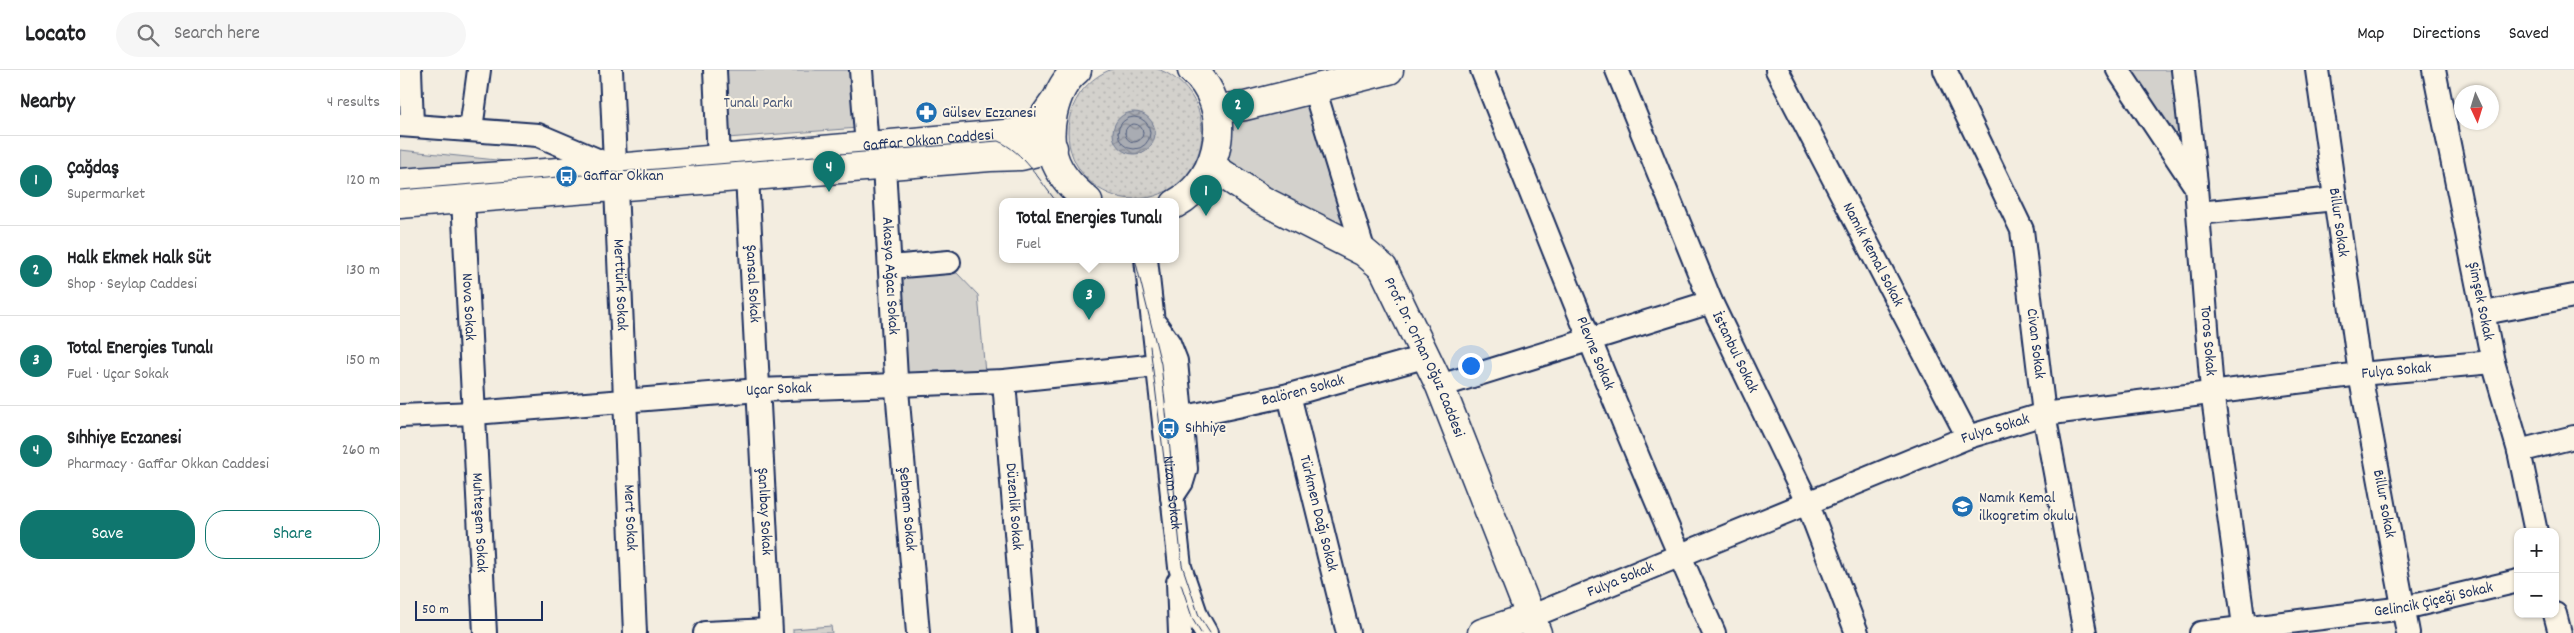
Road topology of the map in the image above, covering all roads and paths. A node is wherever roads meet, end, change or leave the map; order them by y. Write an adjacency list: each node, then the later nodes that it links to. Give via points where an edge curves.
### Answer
1 (410, 70): 20 (street)
2 (479, 70): 21 (street)
3 (610, 70): 27 (street, Merttürk Sokak)
4 (715, 70): 24 (street)
5 (861, 70): 23 (street, Akasya Ağacı Sokak)
6 (1192, 70): 19 (main road, via 1208,90)
7 (1389, 70): 17 (main road)
8 (1482, 70): 44 (street, Plevne Sokak)
9 (1617, 70): 41 (street, İstanbul Sokak)
10 (1777, 70): 60 (street, Namık Kemal Sokak)
11 (1944, 70): 57 (street, Civan Sokak, via 2022,230)
12 (2118, 70): 29 (street, Toros Sokak)
13 (2183, 70): 29 (street)
14 (2317, 70): 32 (street, Billur Sokak)
15 (2434, 70): 42 (street, Şimşek Sokak)
16 (1074, 71): 18 (main road, Gaffar Okkan Caddesi)
17 (1314, 88): 19 (main road, via 1245,106); 36 (street)
18 (1055, 101): 22 (main road, via 1050,136); 23 (main road, Gaffar Okkan Caddesi, via 1038,125 1016,133)
19 (1216, 109): 25 (main road, via 1218,138)
20 (406, 125): 21 (street)
21 (471, 129): 27 (street, via 538,134)
22 (1052, 148): 23 (main road, Gaffar Okkan Caddesi, via 1021,156); 30 (main road, via 1055,162 1069,185)
23 (875, 157): 24 (main road, Gaffar Okkan Caddesi); 26 (main road, Gaffar Okkan Caddesi); 39 (street, Akasya Ağacı Sokak)
24 (719, 159): 27 (main road, Gaffar Okkan Caddesi)
25 (1211, 166): 33 (main road, via 1199,185); 36 (main road, Prof. Dr. Orhan Oğuz Caddesi, via 1262,200)
26 (747, 176): 27 (main road, Gaffar Okkan Caddesi); 52 (street, Şansal Sokak)
27 (616, 178): 28 (main road, Gaffar Okkan Caddesi); 31 (main road, Gaffar Okkan Caddesi); 55 (street, Merttürk Sokak)
28 (400, 183)
29 (2196, 187): 35 (street, Toros Sokak)
30 (1084, 198)
31 (463, 199): 34 (main road, Gaffar Okkan Caddesi); 56 (street, Nova Sokak)
32 (2335, 199): 35 (street); 48 (street, Billur Sokak)
33 (1179, 201)
34 (400, 204)
35 (2199, 213): 53 (street, Toros Sokak)
36 (1364, 252): 45 (main road, Prof. Dr. Orhan Oğuz Caddesi, via 1383,268)
37 (949, 262): 39 (street)
38 (1146, 263): 43 (street, Nizam Sokak)
39 (890, 266): 50 (street, Akasya Ağacı Sokak)
40 (2574, 296): 42 (street)
41 (1711, 302): 44 (street); 64 (street, İstanbul Sokak)
42 (2484, 313): 46 (street, Şimşek Sokak)
43 (1153, 321): 47 (street, Nizam Sokak); 59 (street, via 1169,343 1176,361)
44 (1589, 338): 51 (street); 66 (street, Plevne Sokak)
45 (1424, 357): 51 (main road, Prof. Dr. Orhan Oğuz Caddesi); 54 (street, Balören Sokak)
46 (2493, 362): 48 (street, Fulya Sokak); 62 (street, Şimşek Sokak)
47 (1158, 365): 49 (street, Uçar Sokak); 63 (street, Nizam Sokak)
48 (2360, 374): 53 (street, Fulya Sokak); 69 (street, Billur sokak)
49 (1004, 382): 50 (street, Uçar Sokak); 78 (street, Düzenlik Sokak)
50 (898, 386): 52 (street, Uçar Sokak); 77 (street, Şebnem Sokak)
51 (1440, 386): 71 (main road, Prof. Dr. Orhan Oğuz Caddesi)
52 (758, 390): 55 (street, Uçar Sokak); 73 (street, Şanlıbay Sokak)
53 (2212, 391): 57 (street, Fulya Sokak); 72 (street, Toros Sokak)
54 (1289, 395): 59 (street, Balören Sokak); 81 (street, Türkmen Dağı Sokak)
55 (624, 401): 56 (street, Uçar Sokak); 75 (street, Mert Sokak)
56 (474, 413): 58 (street, Uçar Sokak); 74 (street, Muhteşem Sokak)
57 (2044, 414): 60 (street, Fulya Sokak); 85 (street, Civan Sokak)
58 (400, 416)
59 (1181, 418): 63 (street, via 1186,469)
60 (1968, 437): 64 (street, Fulya Sokak)
61 (2574, 437): 62 (street)
62 (2519, 451): 65 (street, Şimşek Sokak)
63 (1172, 497): 67 (street, Nizam Sokak)
64 (1807, 502): 66 (street, Fulya Sokak); 84 (street, İstanbul Sokak)
65 (2535, 528)
66 (1680, 557): 71 (street, Fulya Sokak); 83 (street, Plevne Sokak)
67 (1180, 568): 79 (street); 80 (street, Nizam Sokak)
68 (2514, 582): 69 (street, Gelincik Çiçeği Sokak)
69 (2404, 608): 72 (street, Gelincik Çiçeği Sokak); 87 (street, Billur sokak)
70 (2556, 618): 88 (street)
71 (1534, 625): 82 (main road)
72 (2245, 629): 86 (street, Gelincik Çiçeği Sokak)
73 (770, 631): 76 (street)
74 (485, 633)
75 (636, 633)
76 (705, 633)
77 (918, 633)
78 (1024, 633)
79 (1180, 633)
80 (1206, 633)
81 (1348, 633)
82 (1482, 633)
83 (1714, 633)
84 (1857, 633)
85 (2085, 633)
86 (2201, 633)
87 (2408, 633)
88 (2560, 633)

